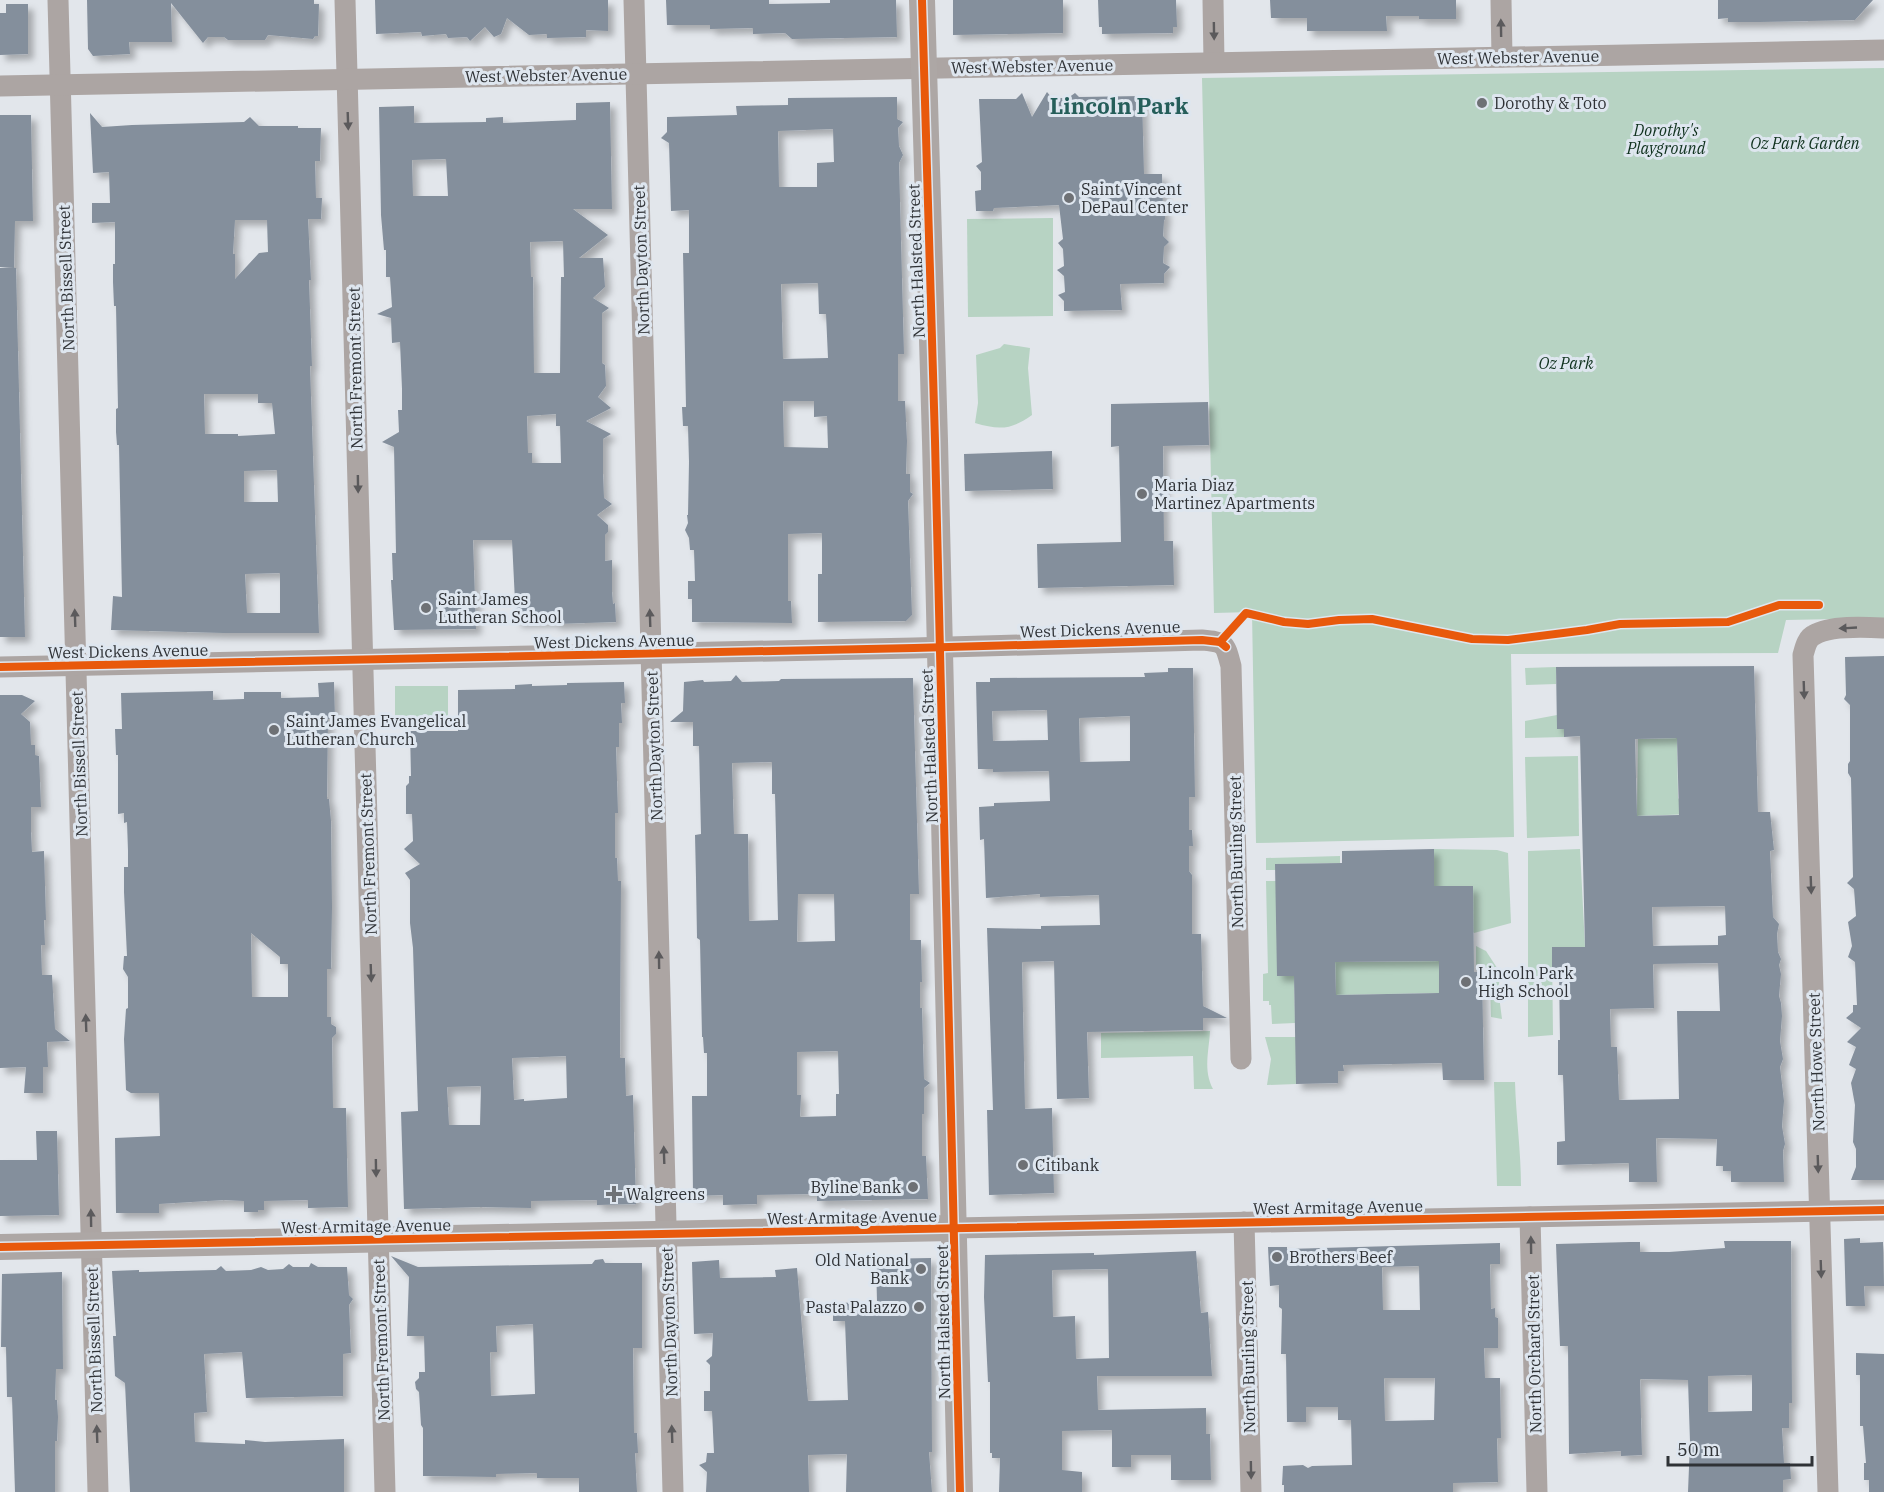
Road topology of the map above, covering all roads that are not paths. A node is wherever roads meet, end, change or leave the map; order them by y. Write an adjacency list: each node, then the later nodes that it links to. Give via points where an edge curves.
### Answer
1 (58, 0): 13 (street, North Bissell Street)
2 (345, 0): 12 (street, North Fremont Street)
3 (634, 0): 11 (street, North Dayton Street)
4 (922, 0): 10 (main road, North Halsted Street)
5 (1213, 0): 9 (street, one-way to 9)
6 (1501, 0): 8 (street, one-way to 6)
7 (1884, 50): 8 (street, West Webster Avenue)
8 (1502, 57): 9 (street, West Webster Avenue)
9 (1214, 62): 10 (street, West Webster Avenue)
10 (923, 68): 11 (street, West Webster Avenue); 17 (main road, North Halsted Street)
11 (636, 74): 12 (street, West Webster Avenue); 18 (street, North Dayton Street, one-way to 11)
12 (348, 79): 13 (street, West Webster Avenue); 19 (street, North Fremont Street, one-way to 19)
13 (61, 84): 14 (street, West Webster Avenue); 20 (street, North Bissell Street, one-way to 13)
14 (0, 86)
15 (1884, 627): 24 (street, North Howe Street, one-way to 24, via 1841,627 1813,635 1803,655)
16 (1226, 647): 17 (street, West Dickens Avenue, via 1220,642 1202,640); 22 (street, North Burling Street, via 1231,666)
17 (939, 648): 18 (street, West Dickens Avenue); 27 (main road, North Halsted Street)
18 (651, 654): 19 (street, West Dickens Avenue); 28 (street, North Dayton Street, one-way to 18)
19 (363, 659): 20 (street, West Dickens Avenue); 29 (street, North Fremont Street, one-way to 29)
20 (76, 665): 21 (street, West Dickens Avenue); 30 (street, North Bissell Street, one-way to 20)
21 (0, 667)
22 (1241, 1059)
23 (1884, 1210): 24 (street, West Armitage Avenue)
24 (1820, 1211): 25 (street, West Armitage Avenue); 38 (street, North Howe Street, one-way to 38)
25 (1530, 1217): 26 (street, West Armitage Avenue); 37 (street, North Orchard Street, one-way to 25)
26 (1244, 1222): 27 (street, West Armitage Avenue); 36 (street, North Burling Street, one-way to 36)
27 (954, 1228): 28 (main road, West Armitage Avenue); 35 (main road, North Halsted Street)
28 (666, 1234): 29 (main road, West Armitage Avenue); 34 (street, North Dayton Street, one-way to 28)
29 (378, 1240): 30 (main road, West Armitage Avenue); 33 (street, North Fremont Street)
30 (92, 1245): 31 (main road, West Armitage Avenue); 32 (street, North Bissell Street, one-way to 30)
31 (0, 1247)
32 (98, 1492)
33 (385, 1492)
34 (673, 1492)
35 (960, 1492)
36 (1251, 1492)
37 (1537, 1492)
38 (1827, 1492)

